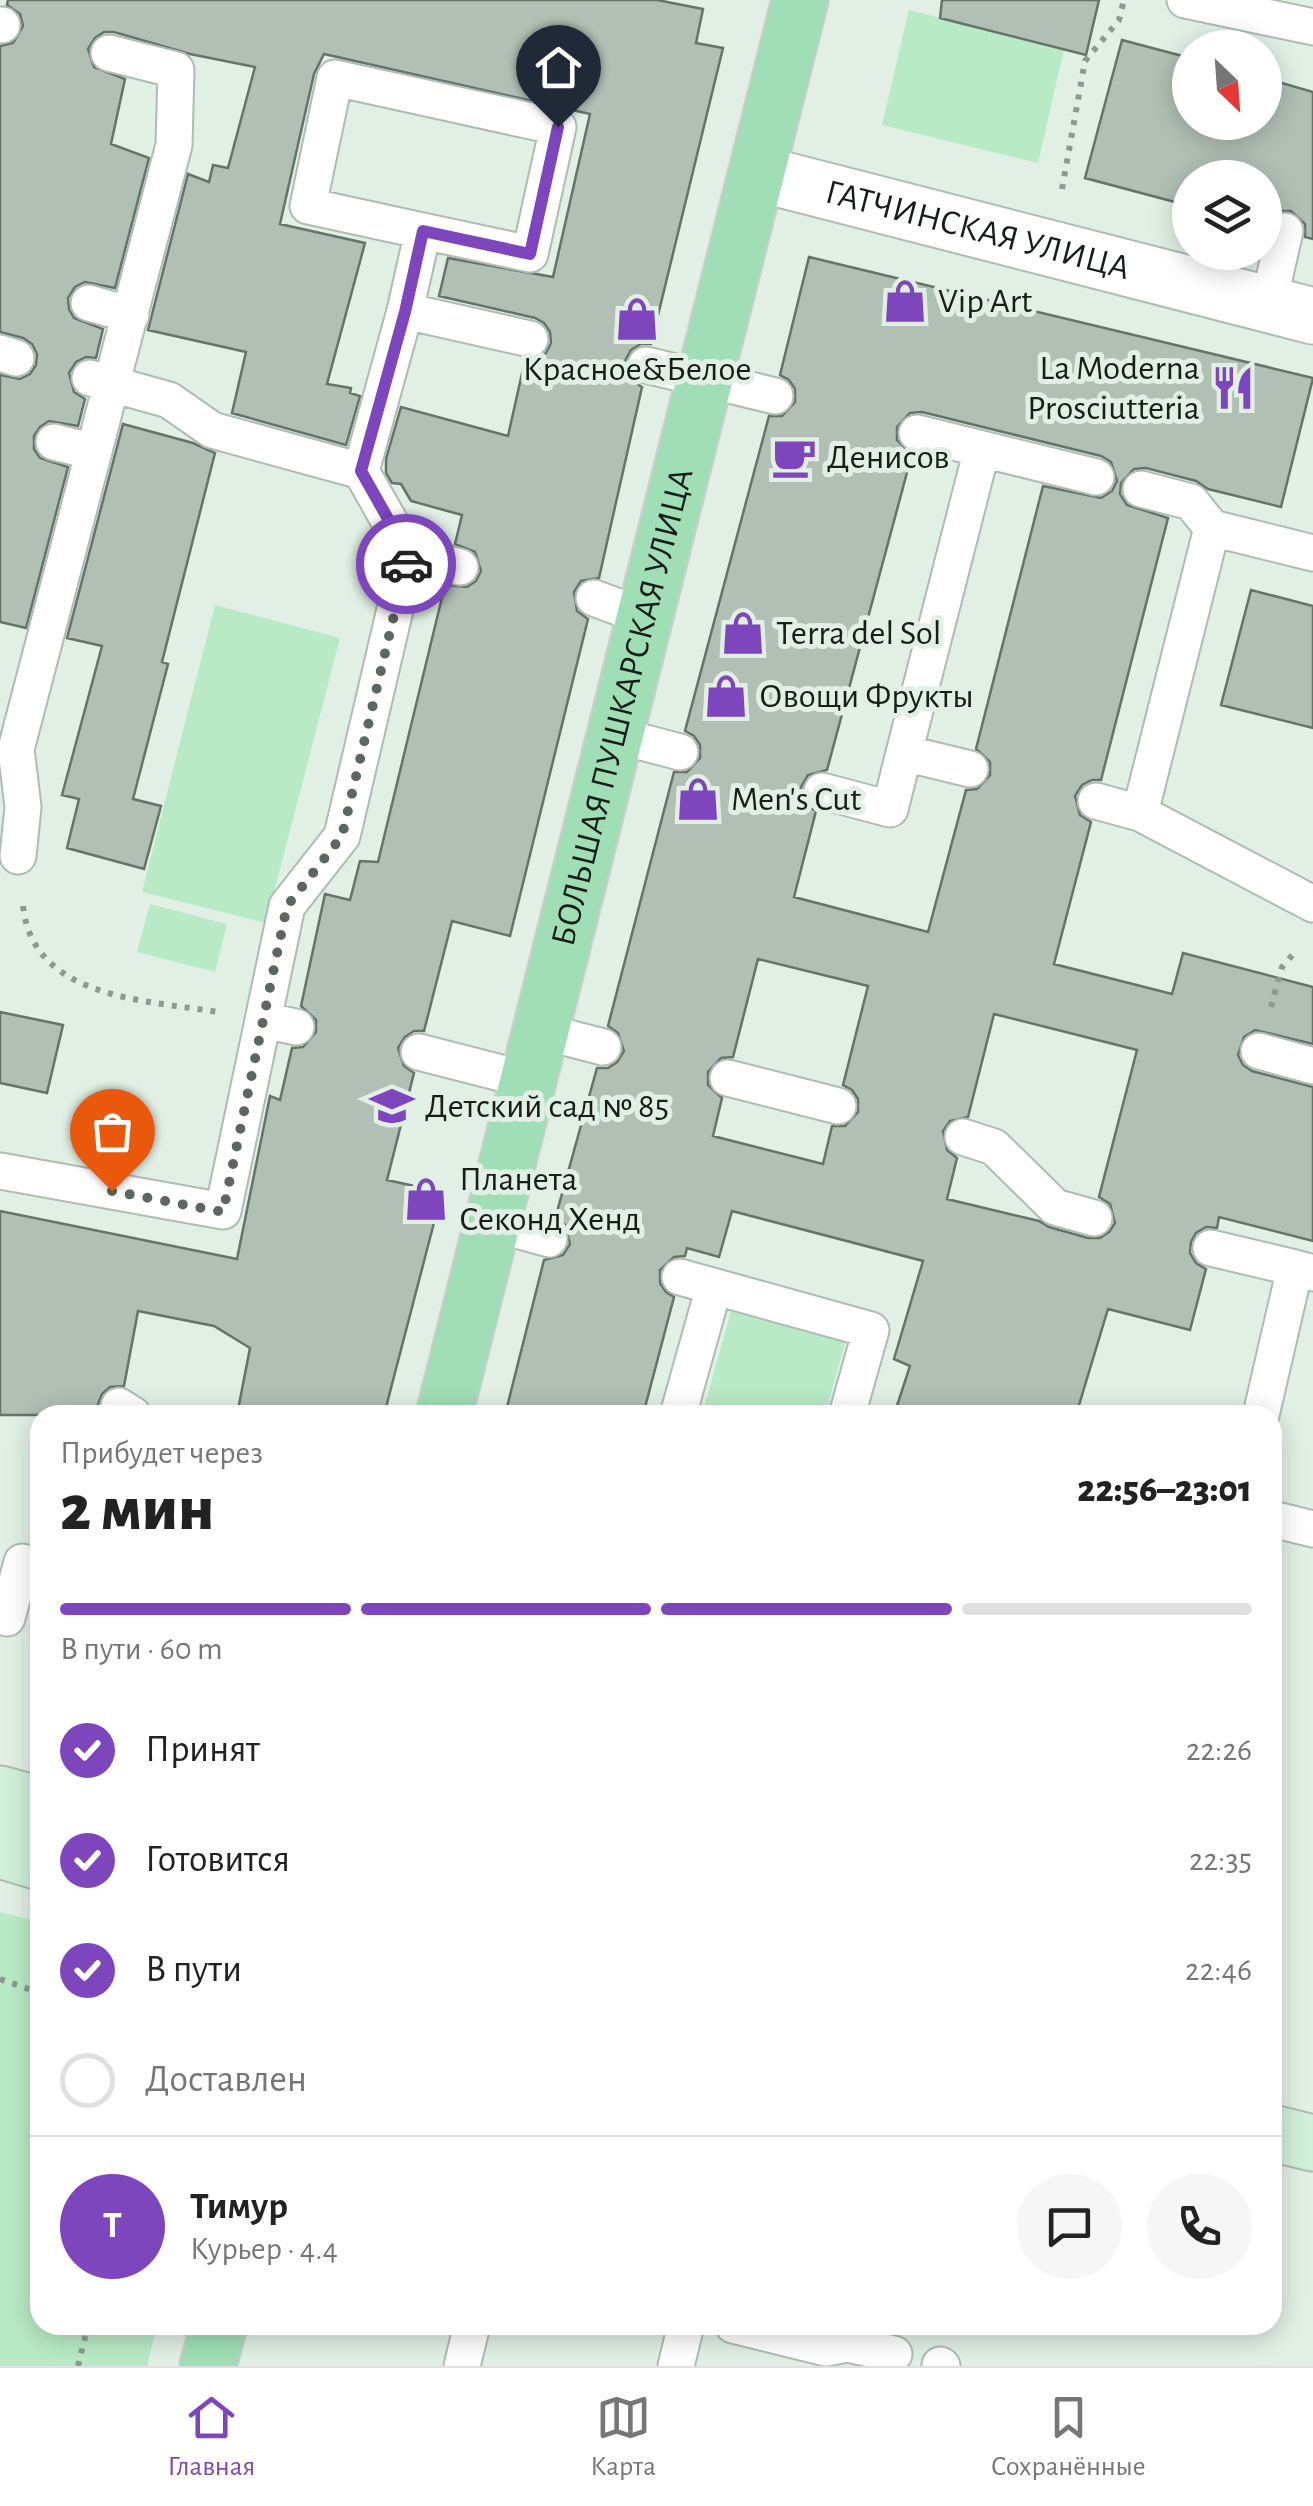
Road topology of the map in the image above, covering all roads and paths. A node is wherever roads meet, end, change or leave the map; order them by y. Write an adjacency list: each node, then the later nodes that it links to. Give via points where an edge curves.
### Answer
1 (800, 0): 6 (main road, БОЛЬШАЯ ПУШКАРСКАЯ УЛИЦА)
2 (1124, 0): 7 (path, via 1119,20 1085,61)
3 (1185, 0): 4 (lane)
4 (1313, 27)
5 (109, 53): 13 (lane, via 176,70 174,144)
6 (757, 173): 11 (street, ГАТЧИНСКАЯ УЛИЦА); 16 (main road, БОЛЬШАЯ ПУШКАРСКАЯ УЛИЦА)
7 (1059, 205)
8 (423, 231): 8 (lane, via 308,206 335,78 477,99 558,127 530,254); 12 (lane)
9 (1285, 231): 11 (lane)
10 (89, 303): 13 (lane)
11 (1290, 310)
12 (405, 312): 14 (lane); 23 (lane)
13 (131, 314): 17 (lane)
14 (530, 340)
15 (646, 365): 16 (lane)
16 (705, 378): 18 (lane); 31 (main road, БОЛЬШАЯ ПУШКАРСКАЯ УЛИЦА)
17 (101, 381): 22 (lane); 23 (lane, via 168,400 212,430)
18 (774, 396)
19 (918, 432): 21 (lane)
20 (54, 442): 22 (lane)
21 (982, 449): 24 (lane); 34 (lane)
22 (94, 452): 39 (lane, via 16,749 23,807)
23 (361, 471): 28 (lane)
24 (1096, 478)
25 (1141, 489): 26 (lane, via 1191,502)
26 (1212, 528): 27 (lane); 38 (lane)
27 (1313, 553)
28 (408, 554): 29 (lane); 42 (lane, via 342,836 287,906)
29 (460, 566)
30 (594, 598): 31 (lane)
31 (645, 617): 32 (main road, БОЛЬШАЯ ПУШКАРСКАЯ УЛИЦА)
32 (616, 735): 33 (lane); 46 (main road, БОЛЬШАЯ ПУШКАРСКАЯ УЛИЦА)
33 (680, 752)
34 (904, 753): 35 (lane); 36 (lane, via 890,808)
35 (970, 769)
36 (822, 791)
37 (1096, 801): 38 (lane)
38 (1140, 812): 40 (lane)
39 (18, 856): 42 (path, via 26,925 36,948 73,981)
40 (1313, 904)
41 (1302, 943): 44 (path, via 1282,968)
42 (280, 1023): 51 (lane, via 223,1212)
43 (603, 1047): 46 (lane)
44 (1260, 1051): 47 (lane)
45 (419, 1052): 46 (lane)
46 (535, 1056): 53 (main road, БОЛЬШАЯ ПУШКАРСКАЯ УЛИЦА)
47 (1313, 1066)
48 (728, 1078): 49 (lane)
49 (838, 1106)
50 (962, 1137): 52 (lane, via 994,1147 1055,1207)
51 (0, 1171)
52 (1094, 1218)
53 (492, 1223): 54 (lane); 59 (main road, БОЛЬШАЯ ПУШКАРСКАЯ УЛИЦА)
54 (549, 1239)
55 (1212, 1248): 56 (lane)
56 (1304, 1270): 62 (lane)
57 (680, 1277): 58 (lane)
58 (714, 1287): 60 (lane); 61 (lane, via 871,1330)
59 (446, 1405)
60 (681, 1405)
61 (850, 1405)
62 (1264, 1405)
63 (1282, 1521): 64 (lane)
64 (1313, 1529)
65 (30, 1564): 66 (lane, via 22,1562)
66 (7, 1618)
67 (0, 1794): 68 (street)
68 (30, 1802)
69 (0, 1850): 70 (street)
70 (30, 1859)
71 (0, 1979): 72 (path)
72 (30, 1990)
73 (1282, 2135): 74 (street)
74 (1313, 2143)
75 (86, 2335): 82 (path)
76 (216, 2335): 83 (main road)
77 (470, 2335): 84 (lane)
78 (684, 2335): 85 (lane)
79 (760, 2335): 81 (lane)
80 (894, 2354): 81 (lane, via 847,2344)
81 (823, 2357)
82 (78, 2366)
83 (208, 2366)
84 (462, 2366)
85 (676, 2366)

